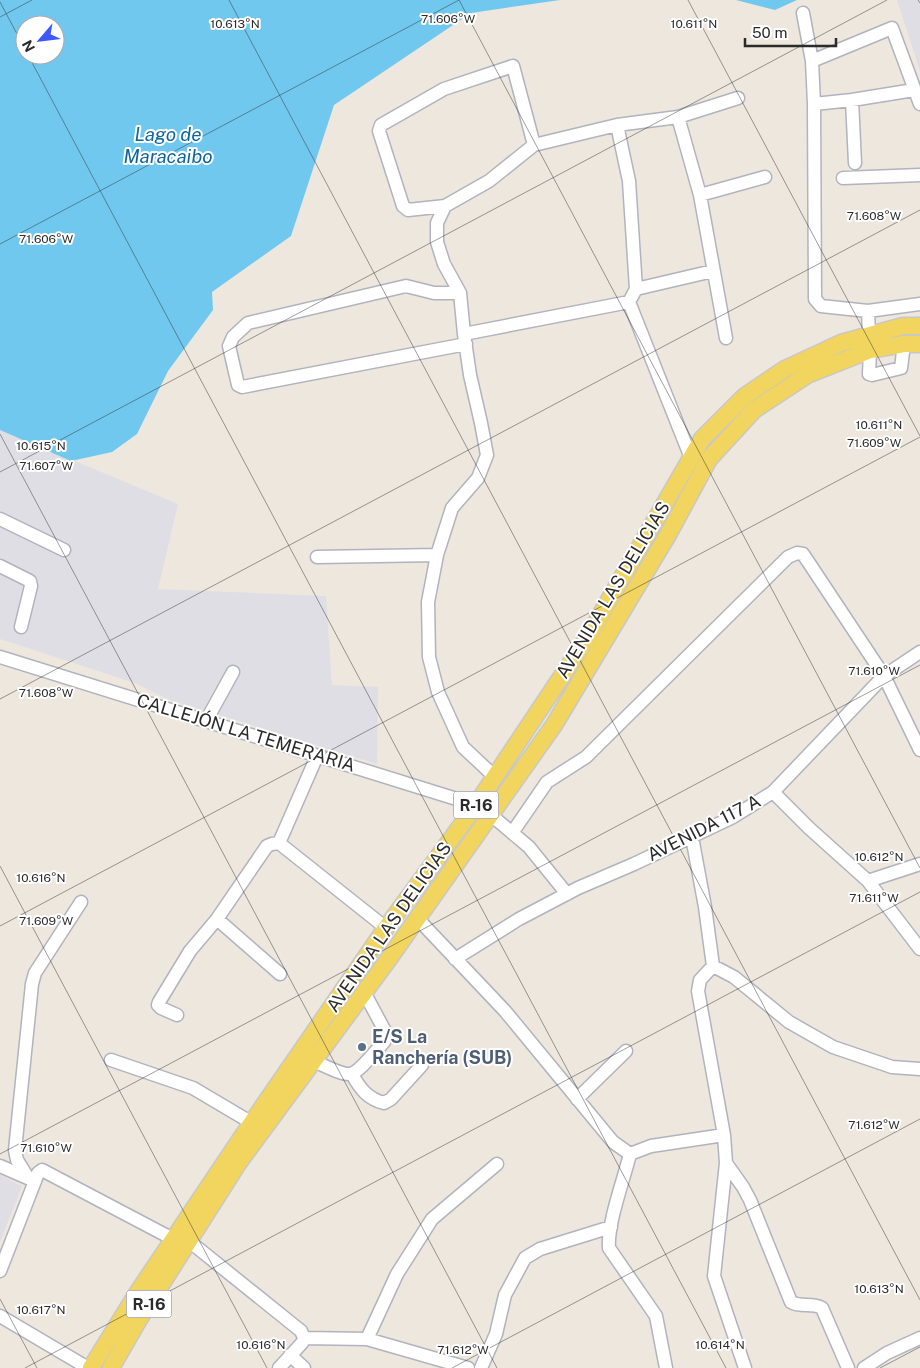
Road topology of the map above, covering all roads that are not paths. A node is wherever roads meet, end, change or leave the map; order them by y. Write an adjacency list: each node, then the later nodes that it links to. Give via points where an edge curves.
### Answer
1 (803, 13): 2 (street)
2 (812, 61): 3 (street, via 892,28); 6 (street)
3 (914, 90): 5 (street); 7 (street)
4 (738, 98): 8 (street)
5 (852, 100): 6 (street); 11 (street)
6 (814, 104): 22 (street, via 815,298 821,306)
7 (920, 104)
8 (678, 117): 9 (street); 15 (street)
9 (617, 125): 10 (street); 18 (street, via 629,181)
10 (534, 145): 16 (street, via 489,181); 16 (street, via 513,66 444,89 381,125 379,131 403,206 408,210)
11 (855, 163)
12 (920, 175): 14 (street)
13 (765, 177): 15 (street)
14 (843, 178)
15 (700, 195): 17 (street)
16 (444, 206): 19 (street, via 437,223 437,242 444,264)
17 (714, 271): 18 (street); 24 (street)
18 (636, 289): 20 (street)
19 (460, 292): 25 (street); 25 (street, via 434,294 406,286 387,290 248,323 232,337 229,346 238,385 242,387)
20 (629, 302): 25 (street); 28 (street)
21 (920, 304): 22 (street)
22 (868, 311): 26 (street)
23 (920, 326): 26 (main road, AVENIDA LAS DELICIAS / R-16, via 904,326)
24 (726, 338)
25 (465, 339): 31 (street, via 486,455 478,478 452,508)
26 (869, 342): 27 (main road, AVENIDA LAS DELICIAS / R-16); 27 (street, via 869,374 872,375 901,368); 28 (main road, AVENIDA LAS DELICIAS / R-16, via 841,343 785,369 745,396 702,439); 45 (main road, AVENIDA LAS DELICIAS / R-16, via 807,375 754,410 709,459 669,533 554,725)
27 (912, 344)
28 (691, 458): 42 (main road, AVENIDA LAS DELICIAS / R-16, via 586,640)
29 (0, 519): 30 (street)
30 (64, 550)
31 (437, 554): 32 (street); 42 (street, via 428,602 429,657 438,692 464,747)
32 (317, 557)
33 (0, 566): 34 (street, via 30,581 32,586)
34 (21, 627)
35 (920, 652): 38 (street, AVENIDA 117 A)
36 (0, 657): 39 (street, CALLEJÓN LA TEMERARIA)
37 (233, 672): 39 (street)
38 (884, 676): 40 (street); 43 (street, AVENIDA 117 A); 46 (street, via 803,554 792,555 586,757 547,782)
39 (206, 721): 41 (street, CALLEJÓN LA TEMERARIA)
40 (920, 750)
41 (317, 756): 44 (street, CALLEJÓN LA TEMERARIA); 48 (street)
42 (495, 777): 44 (main road, AVENIDA LAS DELICIAS / R-16)
43 (773, 792): 47 (street, AVENIDA 117 A); 50 (street)
44 (476, 805): 45 (street, CALLEJÓN LA TEMERARIA); 55 (main road, AVENIDA LAS DELICIAS / R-16)
45 (490, 815): 46 (street, CALLEJÓN LA TEMERARIA); 53 (main road, AVENIDA LAS DELICIAS / R-16)
46 (512, 832): 51 (street, CALLEJÓN LA TEMERARIA, via 529,846)
47 (692, 837): 51 (street, AVENIDA 117 A); 58 (street)
48 (279, 843): 54 (street, via 267,846); 55 (street)
49 (920, 864): 50 (street)
50 (868, 882): 56 (street)
51 (567, 894): 57 (street, AVENIDA 117 A)
52 (81, 902): 75 (street, via 33,979 15,1144 17,1160)
53 (417, 918): 57 (street); 60 (main road, AVENIDA LAS DELICIAS / R-16)
54 (217, 919): 59 (street); 61 (street, via 190,951 159,1002 161,1008)
55 (386, 928): 69 (main road, AVENIDA LAS DELICIAS / R-16)
56 (920, 949)
57 (455, 959): 68 (street, via 505,1012)
58 (713, 966): 66 (street, via 734,977 789,1022 833,1047 892,1067); 70 (street, via 700,980 698,991)
59 (280, 974)
60 (364, 992): 64 (main road, AVENIDA LAS DELICIAS / R-16); 67 (street, via 386,1038)
61 (177, 1015)
62 (626, 1051): 68 (street)
63 (111, 1060): 69 (street, via 193,1088)
64 (313, 1061): 67 (street); 77 (main road, AVENIDA LAS DELICIAS / R-16)
65 (422, 1065): 67 (street, via 384,1103 366,1094)
66 (920, 1069)
67 (352, 1074)
68 (578, 1099): 71 (street, via 613,1142)
69 (252, 1123): 77 (main road, AVENIDA LAS DELICIAS / R-16)
70 (724, 1136): 71 (street, via 651,1146); 72 (street)
71 (630, 1154): 76 (street)
72 (726, 1163): 92 (street, via 714,1276); 93 (street, via 750,1200 791,1302 822,1308)
73 (497, 1164): 83 (street, via 432,1219 397,1274)
74 (0, 1166): 75 (street)
75 (31, 1179): 77 (street, via 42,1170 46,1171); 78 (street)
76 (611, 1227): 90 (street, via 540,1249 524,1258 505,1294 496,1334); 91 (street, via 609,1248 656,1316)
77 (181, 1240): 81 (street, via 300,1331); 85 (main road, AVENIDA LAS DELICIAS / R-16, via 138,1292); 86 (main road, AVENIDA LAS DELICIAS / R-16)
78 (3, 1256): 79 (street)
79 (0, 1271)
80 (0, 1316): 85 (street)
81 (304, 1338): 83 (street); 84 (street)
82 (920, 1339): 94 (street, via 887,1353)
83 (367, 1340): 89 (street)
84 (290, 1356): 87 (street); 88 (street)
85 (90, 1368)
86 (111, 1368)
87 (279, 1368)
88 (304, 1368)
89 (468, 1368)
90 (482, 1368)
91 (666, 1368)
92 (745, 1368)
93 (848, 1368)
94 (864, 1368)

